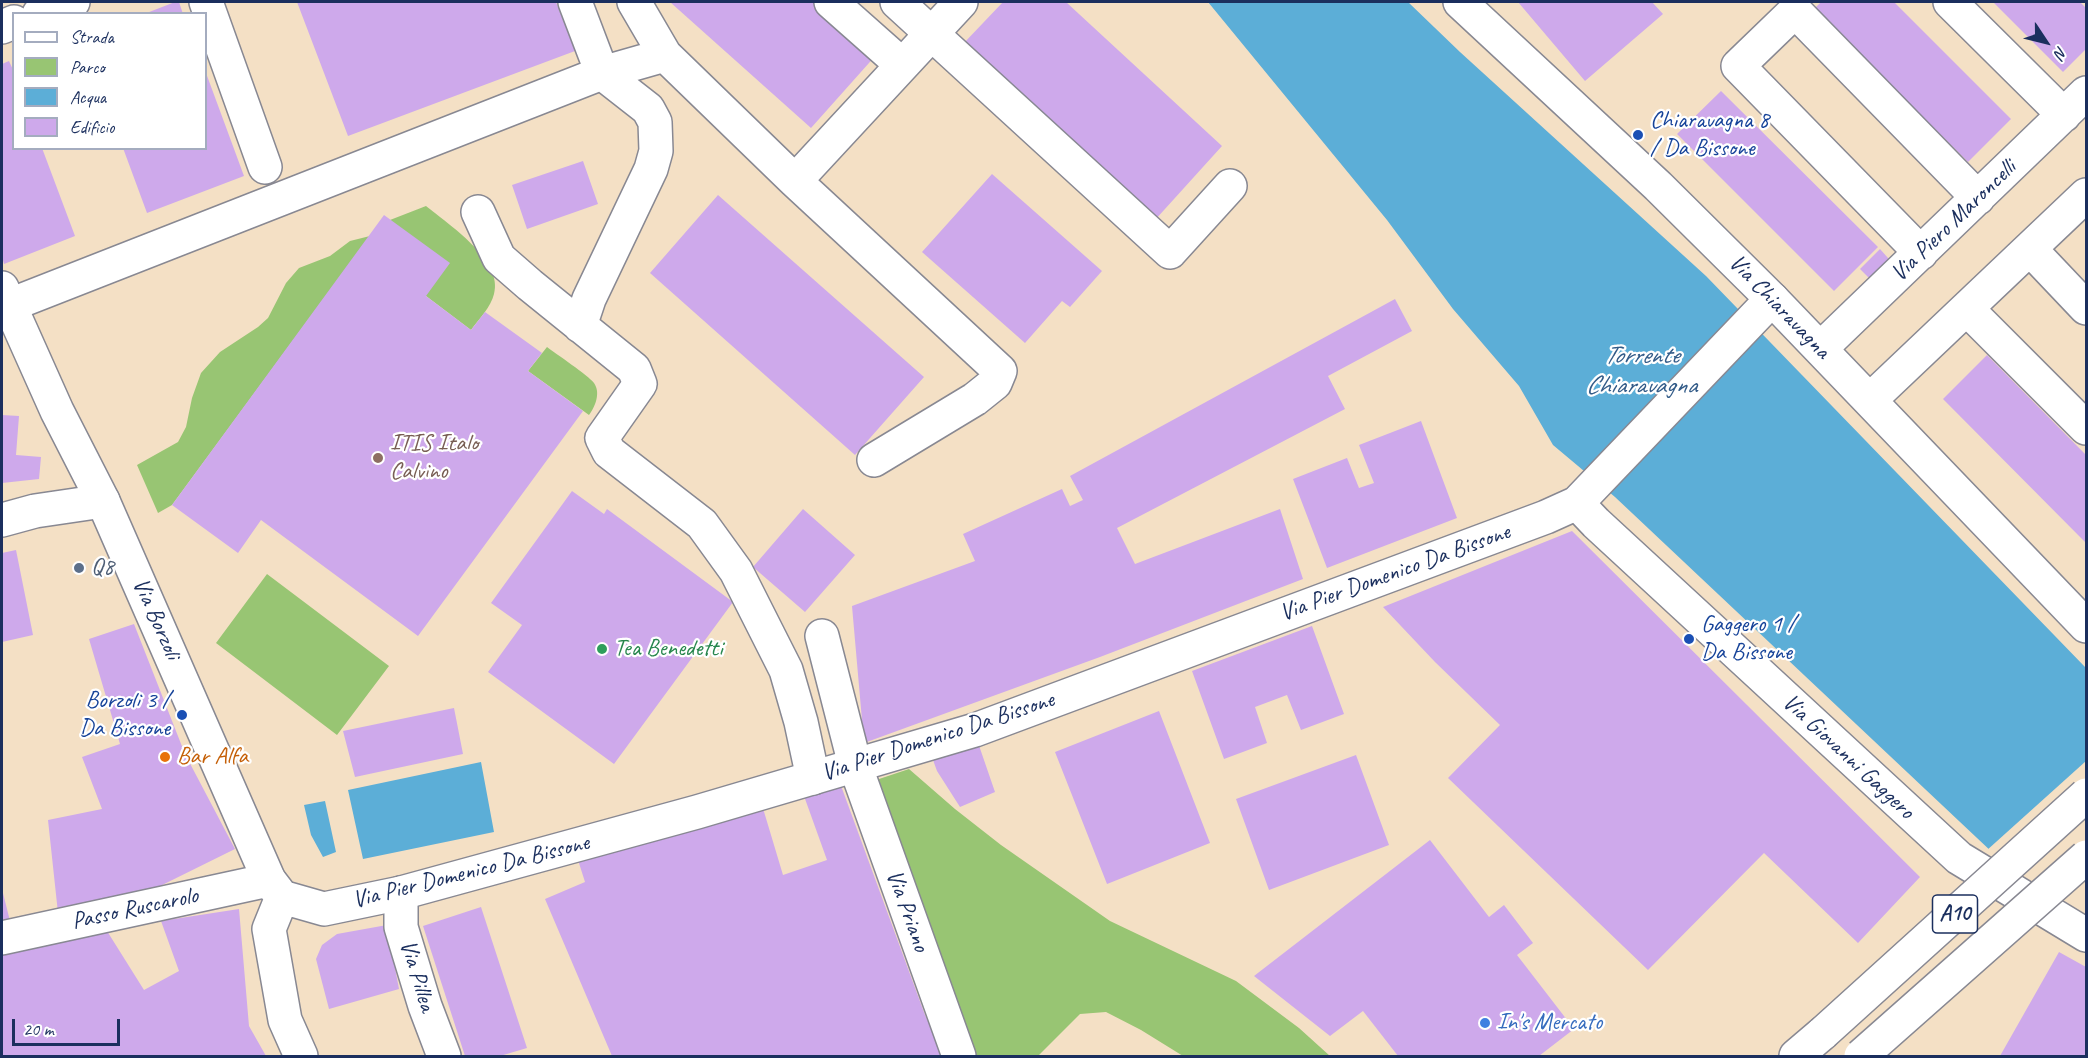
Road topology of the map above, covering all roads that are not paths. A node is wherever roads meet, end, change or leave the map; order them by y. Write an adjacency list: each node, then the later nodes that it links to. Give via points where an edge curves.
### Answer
1 (74, 2): 10 (main road)
2 (206, 2): 16 (main road)
3 (575, 2): 14 (main road)
4 (634, 2): 12 (main road)
5 (831, 2): 13 (main road)
6 (897, 2): 11 (main road)
7 (961, 2): 11 (main road)
8 (1460, 2): 25 (main road, Via Chiaravagna, via 1658,186)
9 (1950, 2): 15 (main road)
10 (45, 12)
11 (931, 33): 13 (main road); 18 (main road, via 1170,252)
12 (665, 55): 14 (main road); 17 (main road)
13 (901, 64): 17 (main road)
14 (602, 73): 24 (main road); 28 (main road, via 648,109 655,122 656,151)
15 (2075, 104): 20 (main road, Via Piero Maroncelli)
16 (265, 167)
17 (795, 181): 32 (main road, via 1000,371 995,383 975,399)
18 (1230, 186)
19 (2086, 195): 22 (main road)
20 (1978, 198): 23 (main road, Via Piero Maroncelli); 23 (main road, via 1795,11 1738,66)
21 (478, 212): 28 (main road, via 499,258)
22 (2030, 249): 26 (main road); 27 (main road)
23 (1921, 253): 29 (main road, Via Piero Maroncelli)
24 (6, 297): 34 (main road, Via Borzoli, via 57,411)
25 (1764, 307): 29 (main road, Via Chiaravagna); 33 (main road)
26 (2086, 308)
27 (1967, 309): 30 (main road); 31 (main road)
28 (580, 326): 39 (main road, via 634,369 640,384 602,438 609,452 702,524 736,571 786,670)
29 (1820, 349): 30 (main road, Via Chiaravagna)
30 (1870, 400): 36 (main road, Via Chiaravagna)
31 (2086, 428)
32 (874, 460)
33 (1586, 495): 38 (main road, Via Pier Domenico Da Bissone, via 1546,517 975,730); 44 (main road, Via Giovanni Gaggero, via 1656,579 1959,858)
34 (104, 501): 35 (main road); 42 (main road, Via Borzoli)
35 (2, 520)
36 (2086, 626)
37 (822, 636): 38 (main road, Via Priano)
38 (855, 765): 39 (main road, Via Pier Domenico Da Bissone); 48 (main road, Via Priano)
39 (813, 778): 43 (main road, Via Pier Domenico Da Bissone)
40 (2086, 795): 49 (main road, A10, bridge)
41 (2086, 857): 50 (main road, A10, bridge)
42 (276, 889): 43 (main road, Via Pier Domenico Da Bissone, via 324,909); 45 (main road, Passo Ruscarolo); 46 (main road, via 269,929 285,1020)
43 (401, 893): 47 (main road, Via Pillea, via 401,927)
44 (2086, 935)
45 (2, 938)
46 (302, 1056)
47 (444, 1056)
48 (959, 1056)
49 (1796, 1056)
50 (1861, 1056)

